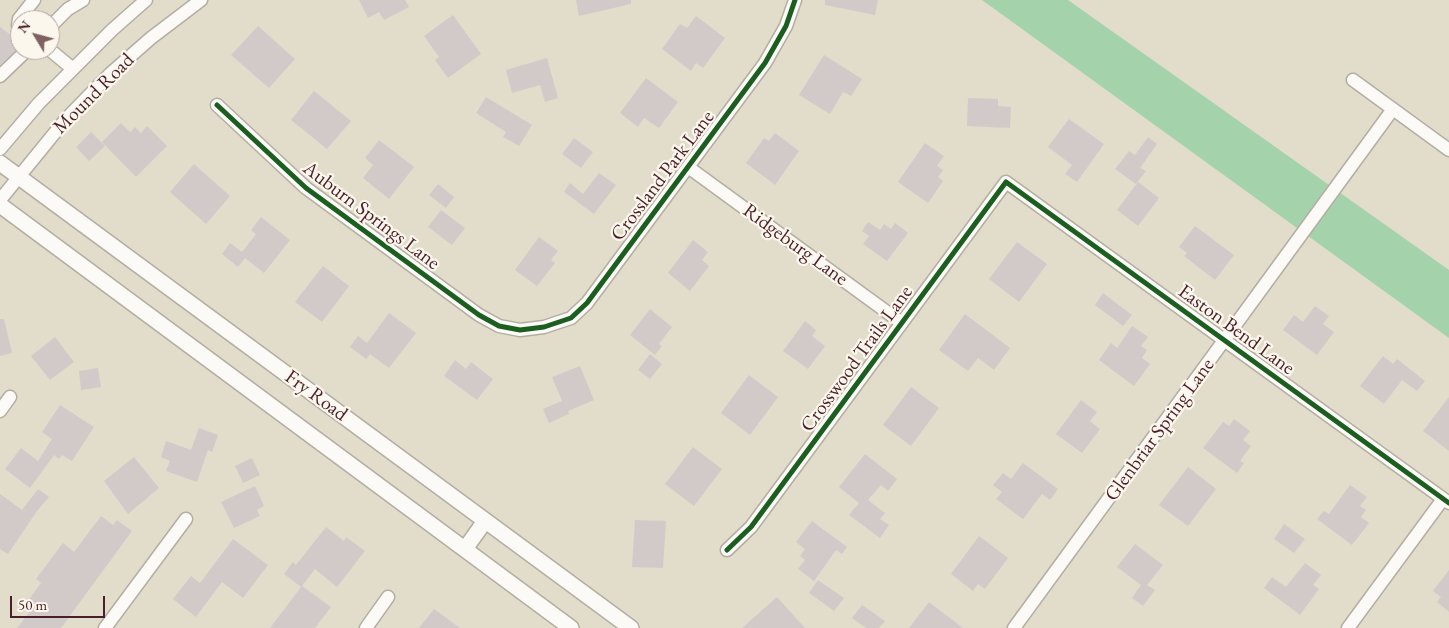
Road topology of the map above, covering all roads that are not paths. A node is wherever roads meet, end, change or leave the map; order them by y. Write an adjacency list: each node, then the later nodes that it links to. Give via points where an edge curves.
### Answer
1 (83, 0): 6 (street)
2 (146, 0): 9 (street, Mound Road)
3 (201, 0): 5 (street, Mound Road)
4 (795, 0): 17 (street, Crossland Park Lane, via 786,26 765,63)
5 (183, 5): 18 (street, Mound Road, via 66,119)
6 (60, 17)
7 (60, 58): 9 (street)
8 (17, 60): 10 (street)
9 (73, 69): 14 (street, Mound Road)
10 (0, 76)
11 (1353, 80): 13 (street)
12 (217, 105): 23 (street, Auburn Springs Lane, via 306,188 479,315 499,326)
13 (1393, 109): 15 (street); 24 (street, Glenbriar Spring Lane)
14 (0, 149)
15 (1449, 150)
16 (0, 164): 18 (main road, Fry Road)
17 (688, 167): 22 (street, Ridgeburg Lane); 23 (street, Crossland Park Lane, via 587,303 571,318 544,327)
18 (18, 177): 20 (street, Mound Road); 29 (main road, Fry Road)
19 (1006, 182): 22 (street, Crosswood Trails Lane); 24 (street, Easton Bend Lane)
20 (0, 200)
21 (0, 205): 30 (main road, Fry Road)
22 (902, 323): 31 (street, Crosswood Trails Lane, via 751,527)
23 (520, 330)
24 (1225, 341): 27 (street, Easton Bend Lane); 37 (street, Glenbriar Spring Lane)
25 (10, 397): 26 (street)
26 (0, 411)
27 (1446, 501): 38 (street)
28 (186, 519): 33 (street)
29 (485, 521): 30 (main road); 36 (main road, Fry Road)
30 (465, 549): 35 (main road, Fry Road)
31 (727, 550)
32 (388, 597): 34 (street)
33 (106, 628)
34 (366, 628)
35 (571, 628)
36 (631, 628)
37 (1014, 628)
38 (1348, 628)

